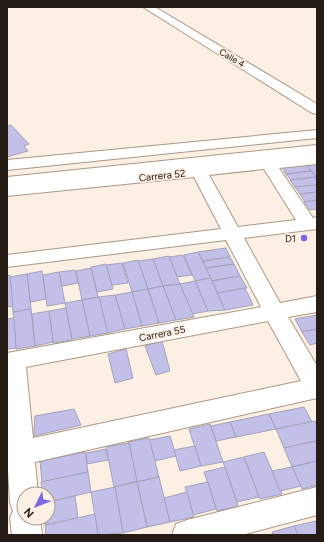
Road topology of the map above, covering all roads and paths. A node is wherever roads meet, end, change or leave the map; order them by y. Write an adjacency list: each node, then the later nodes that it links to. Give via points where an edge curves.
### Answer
1 (148, 7): 2 (street, Calle 4)
2 (317, 110)
3 (317, 134): 8 (street)
4 (317, 140): 9 (main road, Carrera 52)
5 (317, 150): 11 (main road, Carrera 52)
6 (317, 159): 7 (street, Carrera 52)
7 (269, 164): 10 (street, Carrera 52); 15 (street)
8 (7, 165)
9 (7, 171)
10 (199, 171): 12 (street, Carrera 52); 16 (street)
11 (82, 174): 12 (main road); 13 (main road, Carrera 52)
12 (114, 180): 14 (street, Carrera 52)
13 (7, 182)
14 (7, 191)
15 (313, 224): 16 (street)
16 (232, 234): 17 (street); 19 (street)
17 (7, 261)
18 (317, 304): 19 (street, Carrera 55)
19 (274, 312): 20 (street, Carrera 55); 21 (street)
20 (10, 361): 22 (street)
21 (317, 388): 22 (street)
22 (20, 453): 23 (street)
23 (23, 486)
24 (317, 501): 25 (street)
25 (187, 535)

